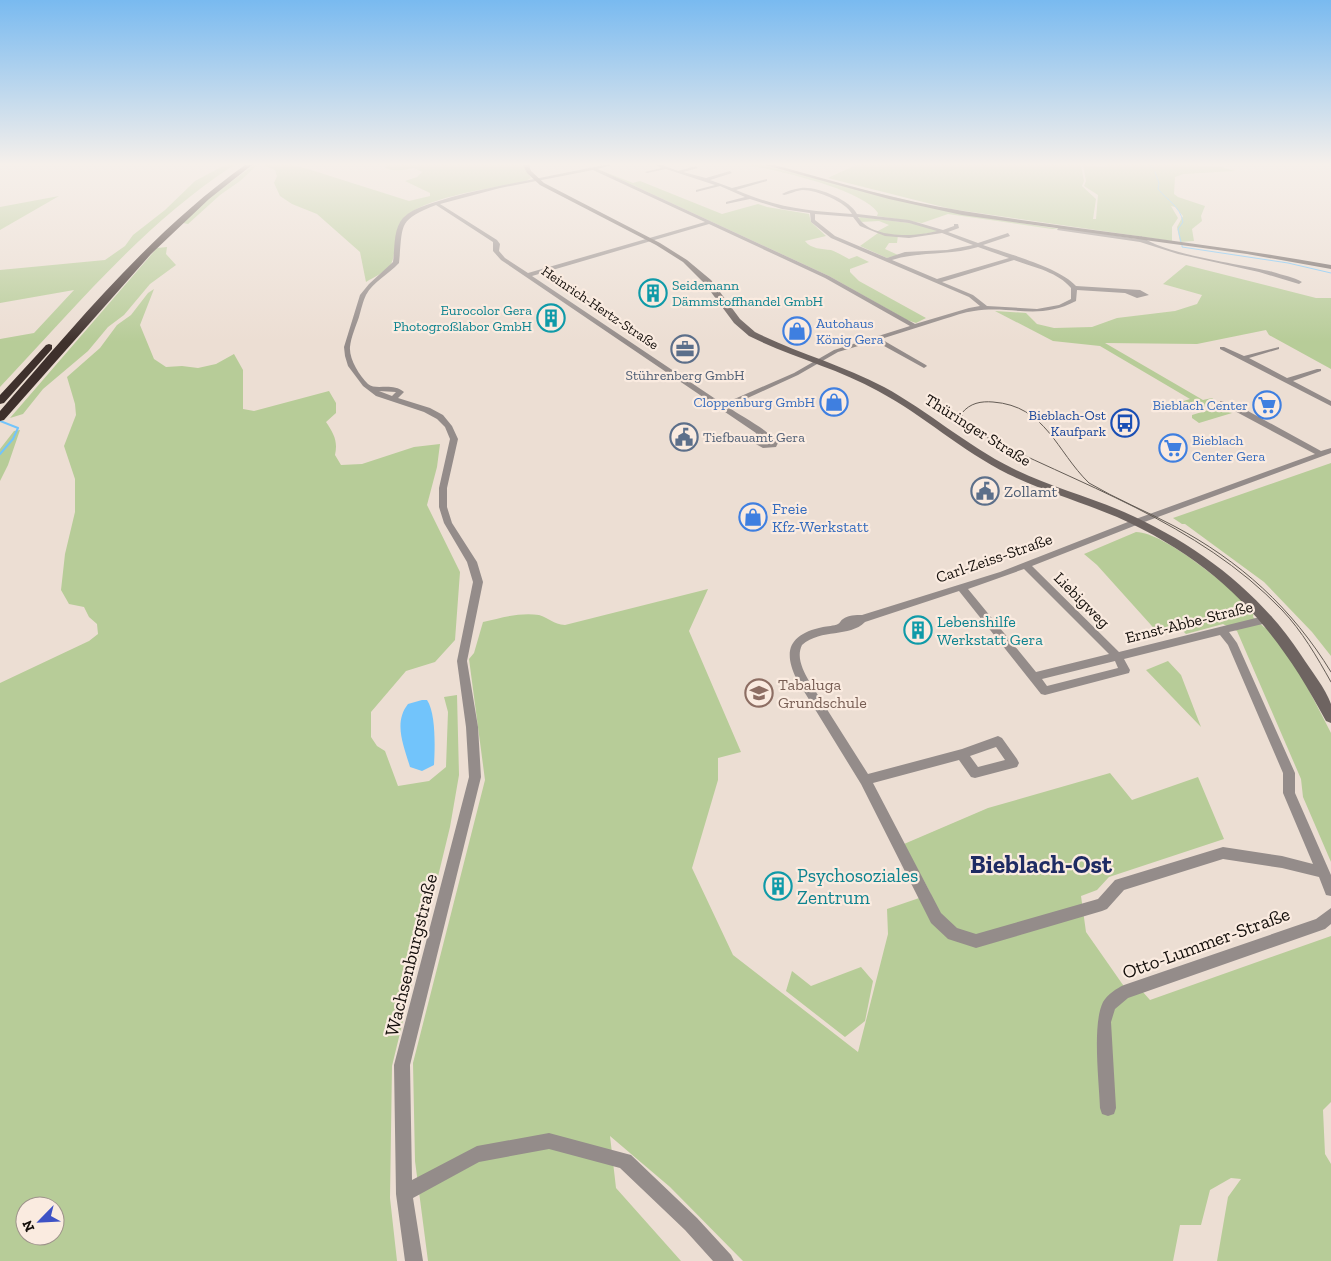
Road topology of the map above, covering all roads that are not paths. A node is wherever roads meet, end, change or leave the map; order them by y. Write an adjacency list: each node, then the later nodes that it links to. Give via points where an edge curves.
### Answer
1 (165, 224): 27 (highway)
2 (175, 224): 41 (highway)
3 (402, 224): 62 (street, Wachsenburgstraße, via 396,263 363,295 347,347 348,356 365,385 393,399 427,410 448,426 454,439 443,488 443,507 448,523 472,562 478,582 462,661 475,777 402,1065)
4 (468, 224): 22 (street, Heinrich-Hertz-Straße, via 495,241 497,255)
5 (622, 224): 16 (main road, Thüringer Straße)
6 (705, 224): 16 (street)
7 (710, 224): 29 (street, via 827,277)
8 (816, 224): 20 (street, via 827,233)
9 (860, 224): 14 (street, via 893,235 920,236)
10 (917, 224): 14 (street)
11 (1034, 224): 17 (main road)
12 (956, 225): 14 (street)
13 (1059, 230): 17 (street)
14 (944, 232): 18 (street)
15 (1008, 234): 18 (street)
16 (651, 239): 22 (street); 37 (main road, Thüringer Straße, via 691,266 742,321 767,341)
17 (1141, 240): 21 (main road, via 1256,254); 24 (street, via 1175,252)
18 (978, 245): 19 (street); 20 (street, via 946,252 905,254)
19 (1014, 258): 23 (street, via 990,268); 25 (street, via 1060,276)
20 (887, 260): 23 (street)
21 (1331, 268)
22 (528, 275): 43 (street, Heinrich-Hertz-Straße)
23 (938, 281): 28 (street, via 972,296)
24 (1299, 282)
25 (1074, 288): 26 (street); 28 (street, via 1074,300 1063,308 1033,312)
26 (1126, 291)
27 (89, 302)
28 (985, 307): 29 (street)
29 (914, 326): 31 (street)
30 (58, 338): 41 (highway)
31 (875, 338): 37 (street, via 836,351); 38 (street)
32 (1258, 346): 35 (street)
33 (1222, 348): 36 (street)
34 (1277, 348): 35 (street)
35 (1269, 351): 36 (street)
36 (1243, 358): 40 (street)
37 (817, 362): 43 (street); 48 (main road, Thüringer Straße, via 880,388 1010,471)
38 (924, 366)
39 (1319, 370): 40 (street)
40 (1286, 380): 42 (street)
41 (4, 404): 44 (highway)
42 (1331, 404)
43 (724, 406): 45 (street, Heinrich-Hertz-Straße)
44 (0, 418)
45 (760, 431)
46 (1331, 450): 47 (street, Carl-Zeiss-Straße)
47 (1316, 456): 47 (street, via 1234,407 1223,403 1227,407); 48 (street, Carl-Zeiss-Straße)
48 (1136, 522): 49 (street, Carl-Zeiss-Straße); 51 (main road, Thüringer Straße, via 1201,560 1238,589)
49 (1026, 566): 50 (street, Carl-Zeiss-Straße); 53 (street, Liebigweg)
50 (961, 587): 54 (street); 57 (street, Carl-Zeiss-Straße, via 862,620 855,626 808,636 798,641 794,649 794,663 828,725 846,747)
51 (1268, 619): 52 (street, Ernst-Abbe-Straße); 55 (main road, Thüringer Straße, via 1302,664)
52 (1223, 630): 53 (street, Ernst-Abbe-Straße); 58 (street, via 1232,643 1289,773 1289,792)
53 (1117, 656): 54 (street, Ernst-Abbe-Straße); 54 (street, Ernst-Abbe-Straße, via 1125,670 1061,688 1045,691)
54 (1034, 677)
55 (1331, 717)
56 (962, 754): 57 (street)
57 (865, 780): 58 (street, via 936,918 952,934 976,941 1102,904 1120,885 1223,853)
58 (1322, 872): 59 (street)
59 (1331, 890)
60 (1331, 915): 61 (street, Otto-Lummer-Straße, via 1320,924 1124,992 1109,1005 1104,1022)
61 (1108, 1108)
62 (404, 1194): 63 (street, Wachsenburgstraße); 64 (street, via 477,1154 549,1141 624,1162 691,1224)
63 (414, 1261)
64 (725, 1261)

